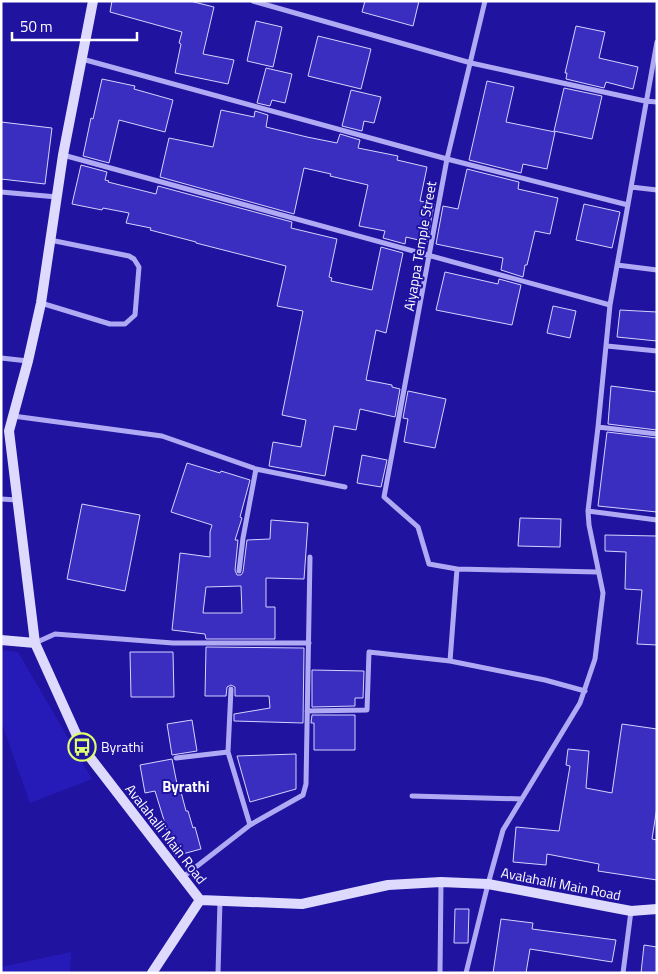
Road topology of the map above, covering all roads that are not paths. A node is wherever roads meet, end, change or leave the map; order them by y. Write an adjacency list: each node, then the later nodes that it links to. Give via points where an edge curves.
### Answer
1 (93, 1): 5 (main road, Avalahalli Main Road)
2 (253, 1): 6 (street)
3 (485, 1): 6 (street, Aiyappa Temple Street)
4 (657, 42): 7 (street)
5 (81, 58): 9 (main road, Avalahalli Main Road); 10 (street)
6 (471, 63): 7 (street); 10 (street, Aiyappa Temple Street)
7 (645, 101): 8 (street); 11 (street)
8 (657, 102)
9 (63, 155): 14 (main road, Avalahalli Main Road); 17 (street)
10 (447, 159): 15 (street); 17 (street, Aiyappa Temple Street)
11 (631, 187): 12 (street); 15 (street)
12 (657, 190)
13 (1, 192): 14 (street)
14 (57, 197): 16 (main road, Avalahalli Main Road)
15 (628, 205): 18 (street)
16 (50, 240): 20 (main road, Avalahalli Main Road); 20 (street, via 134,259 139,266 134,315 125,324 110,324)
17 (430, 255): 21 (street); 36 (street, Aiyappa Temple Street, via 384,497 418,527 429,564)
18 (617, 265): 19 (street); 21 (street)
19 (657, 270)
20 (41, 303): 25 (main road, Avalahalli Main Road)
21 (610, 305): 22 (street)
22 (606, 346): 23 (street); 27 (street)
23 (657, 351)
24 (1, 358): 25 (street)
25 (28, 361): 26 (main road, Avalahalli Main Road)
26 (13, 416): 29 (street, via 162,436); 32 (main road, Avalahalli Main Road, via 9,431)
27 (598, 427): 28 (street); 33 (street)
28 (657, 434)
29 (256, 469): 30 (street); 37 (street)
30 (345, 487)
31 (1, 499): 32 (street)
32 (17, 500): 40 (main road, Avalahalli Main Road)
33 (588, 511): 34 (street); 38 (street)
34 (657, 520)
35 (310, 556): 41 (street)
36 (457, 569): 38 (street); 42 (street)
37 (239, 571)
38 (598, 572): 44 (street, via 603,593 595,659)
39 (1, 640): 40 (main road)
40 (35, 643): 41 (street, via 55,634 173,643); 51 (main road, Avalahalli Main Road, via 82,747)
41 (309, 643): 45 (street)
42 (450, 661): 44 (street); 45 (street, via 369,652 367,710)
43 (232, 689): 46 (street)
44 (585, 691): 49 (street)
45 (307, 711): 50 (street, via 303,795)
46 (228, 752): 47 (street); 50 (street)
47 (176, 758)
48 (412, 796): 49 (street)
49 (522, 799): 53 (street, via 503,830)
50 (250, 825): 51 (street)
51 (182, 877): 54 (main road, Avalahalli Main Road)
52 (441, 882): 53 (main road, Avalahalli Main Road); 55 (main road, Avalahalli Main Road, via 388,885 302,904); 60 (street)
53 (488, 884): 57 (main road, Avalahalli Main Road); 61 (street)
54 (200, 900): 55 (main road, Avalahalli Main Road); 58 (main road)
55 (220, 901): 59 (street)
56 (657, 910): 57 (main road, Avalahalli Main Road)
57 (631, 911): 62 (street)
58 (157, 970)
59 (218, 973)
60 (440, 973)
61 (466, 973)
62 (623, 973)

